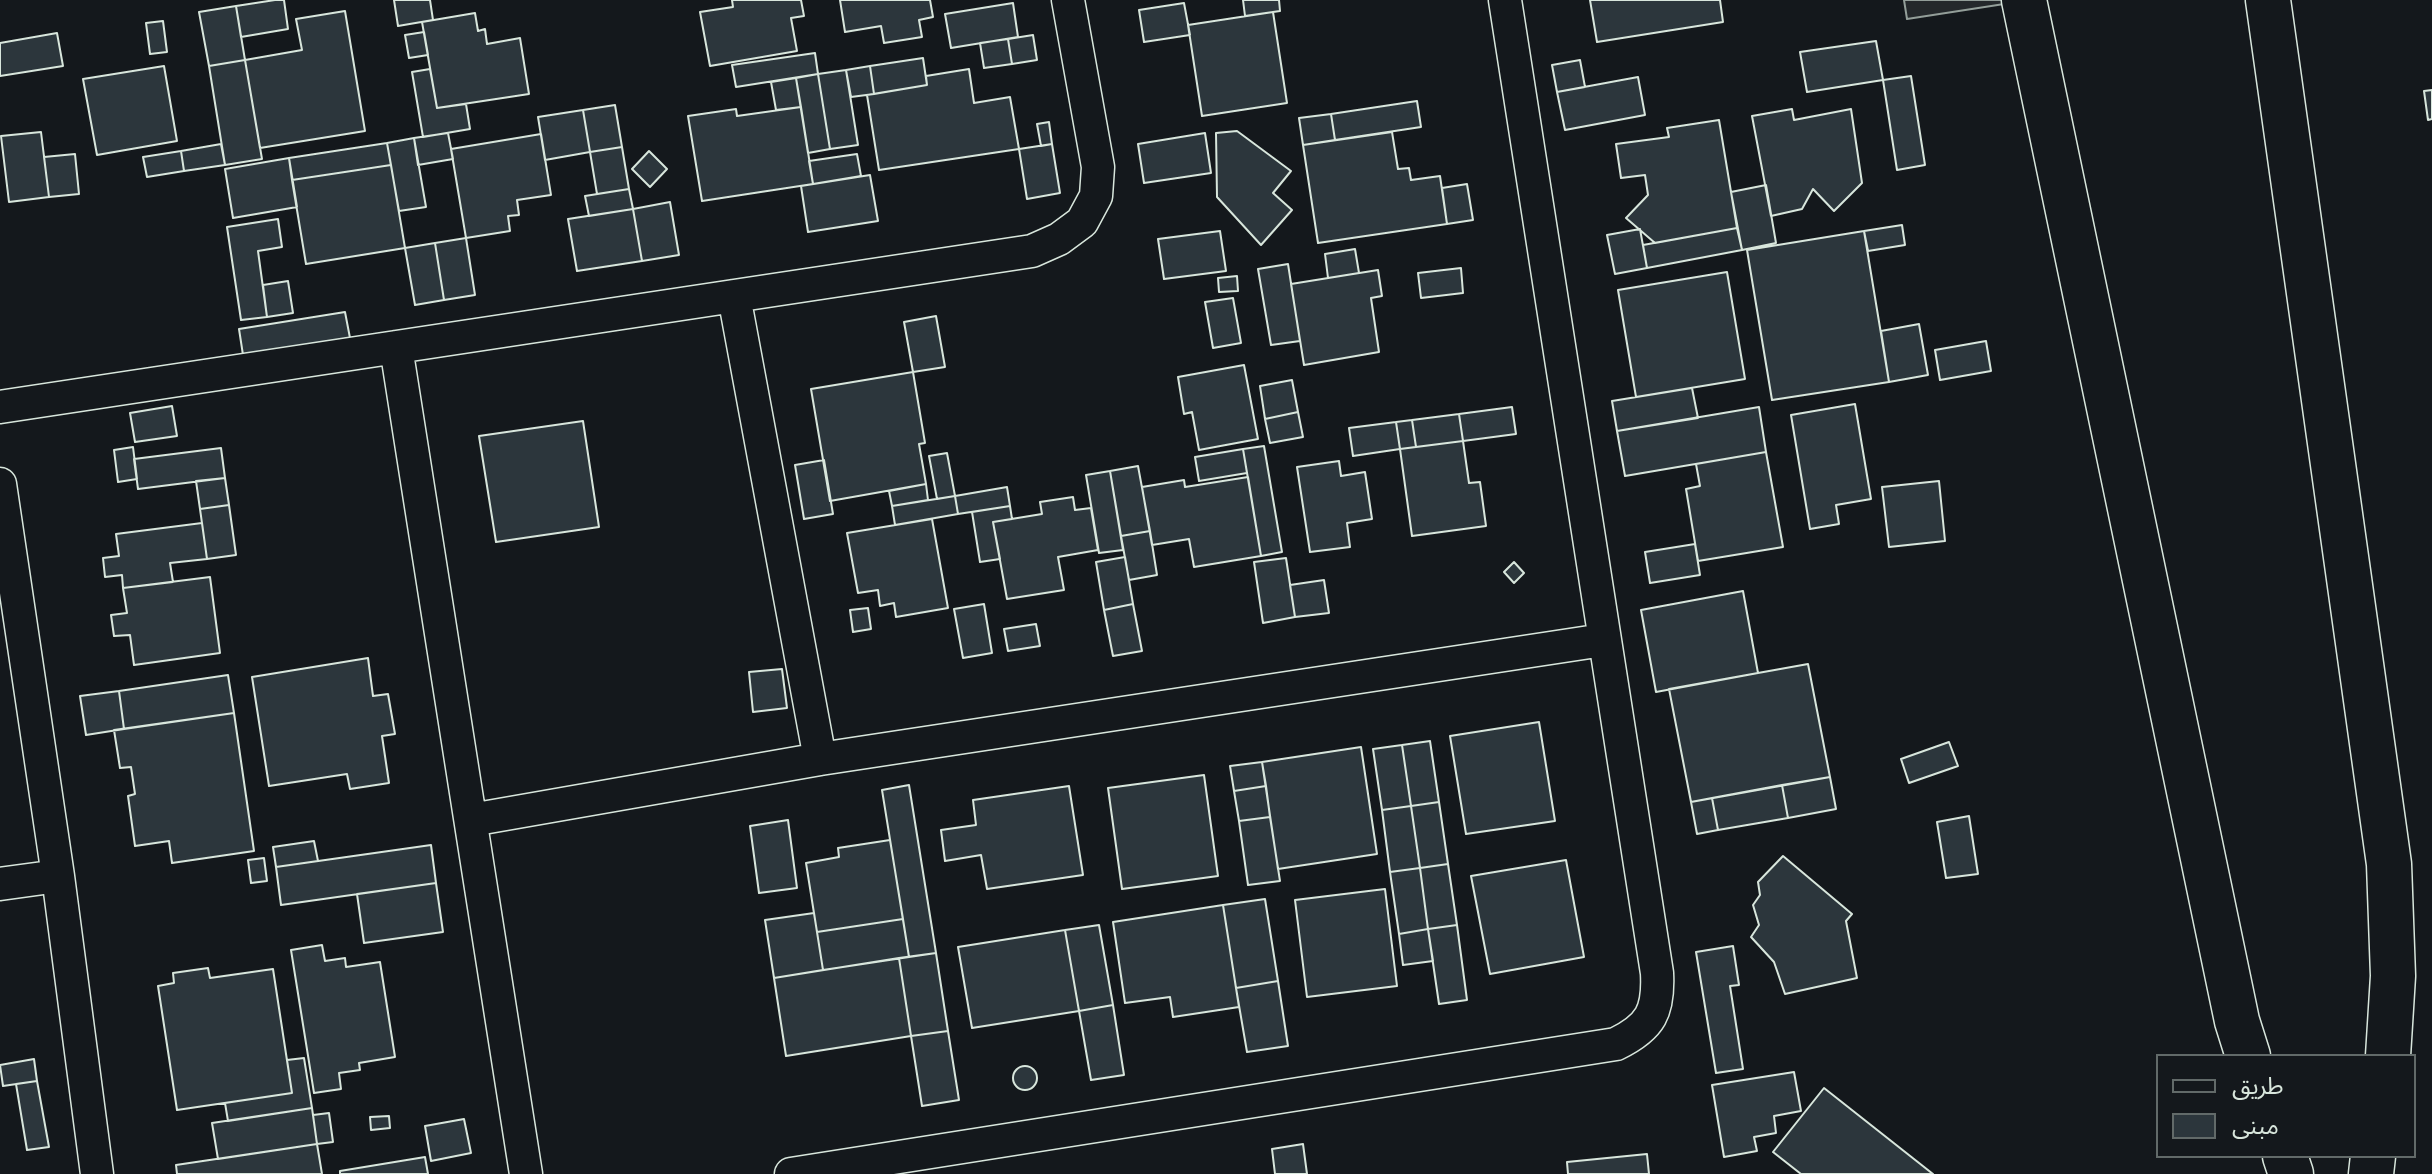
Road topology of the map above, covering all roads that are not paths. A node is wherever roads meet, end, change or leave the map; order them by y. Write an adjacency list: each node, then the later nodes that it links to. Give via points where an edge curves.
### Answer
1 (1068, 0): 5 (street, via 1098,167 1096,196 1082,222 1032,251)
2 (1505, 0): 9 (street)
3 (2024, 0): 14 (main road)
4 (2268, 0): 15 (main road, via 2389,864 2393,976)
5 (734, 296): 6 (street); 10 (street)
6 (396, 347): 7 (street); 11 (street)
7 (0, 407)
8 (0, 484): 12 (street)
9 (1603, 640): 10 (street); 16 (street, via 1657,973 1652,1017 1636,1034 1616,1044)
10 (820, 759): 11 (street)
11 (471, 820): 18 (street)
12 (58, 876): 13 (street); 17 (street)
13 (0, 884)
14 (2247, 1054)
15 (2388, 1054)
16 (863, 1168): 19 (street)
17 (97, 1174)
18 (526, 1174)
19 (791, 1174)

